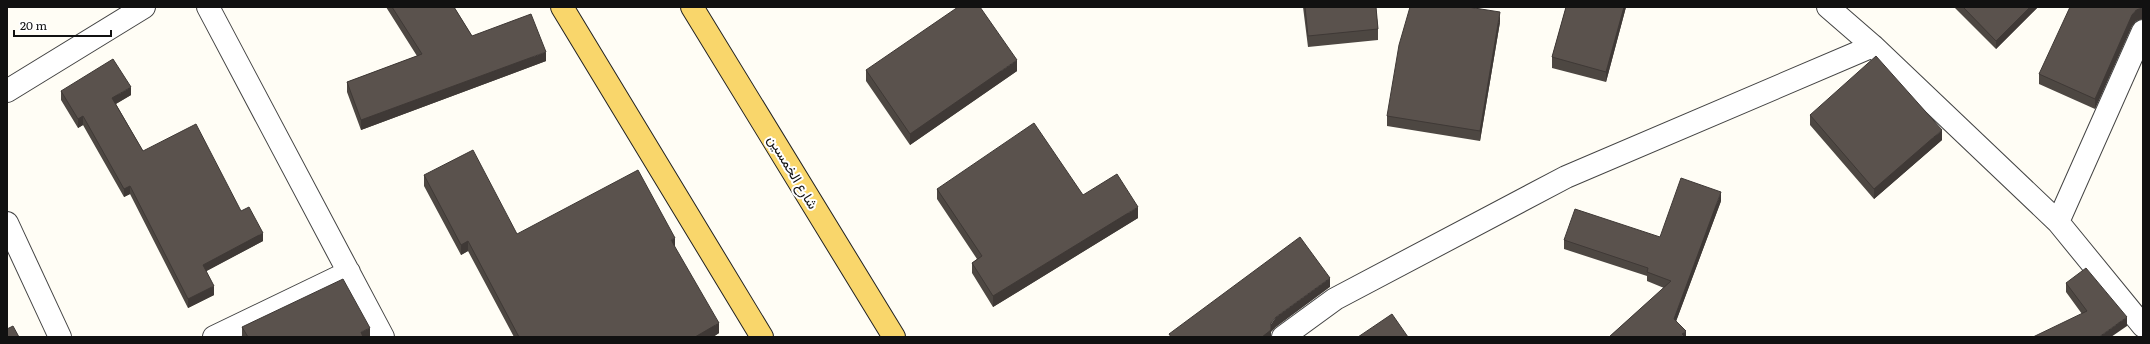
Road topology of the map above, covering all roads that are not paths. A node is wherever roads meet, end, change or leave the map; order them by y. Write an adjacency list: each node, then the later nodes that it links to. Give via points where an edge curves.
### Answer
1 (144, 7): 8 (street)
2 (208, 7): 11 (street)
3 (562, 7): 16 (main road)
4 (692, 7): 17 (main road, شارع الخمسين)
5 (1828, 7): 7 (street)
6 (2143, 31): 9 (street)
7 (1873, 46): 9 (street); 18 (street, via 1566,177 1335,299)
8 (7, 91)
9 (2058, 222): 12 (street)
10 (7, 223): 13 (street)
11 (348, 272): 14 (street); 15 (street)
12 (2143, 326)
13 (60, 337)
14 (214, 337)
15 (383, 337)
16 (762, 337)
17 (894, 337)
18 (1283, 337)

